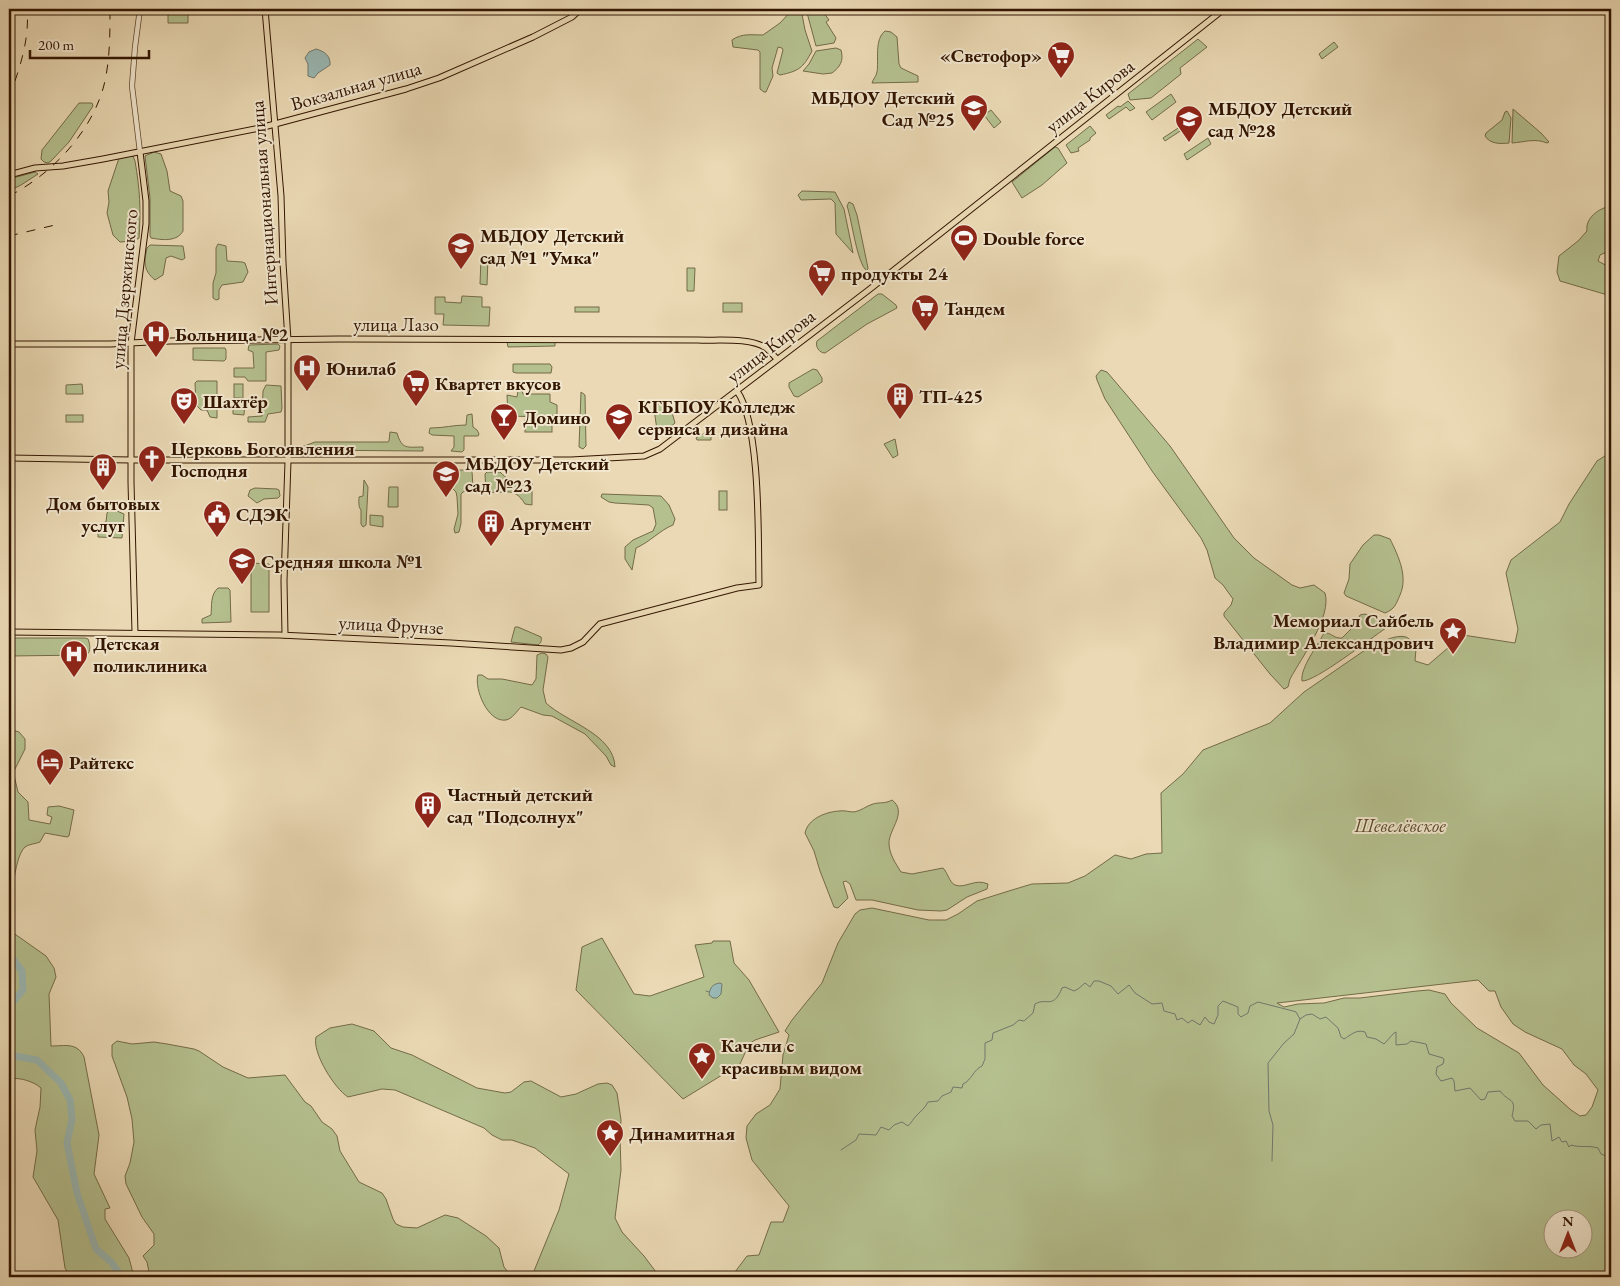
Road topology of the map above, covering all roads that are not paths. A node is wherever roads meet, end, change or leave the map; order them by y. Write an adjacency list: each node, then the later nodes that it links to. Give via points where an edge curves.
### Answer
1 (140, 9): 6 (street, улица Дзержинского, via 132,86)
2 (265, 9): 5 (main road, Интернациональная улица)
3 (580, 9): 5 (main road, Вокзальная улица, via 572,17 533,37 439,78)
4 (1224, 9): 11 (main road, улица Кирова)
5 (276, 124): 6 (main road, Вокзальная улица); 8 (main road, Интернациональная улица)
6 (140, 152): 7 (main road, Вокзальная улица); 9 (main road, улица Дзержинского, via 146,224)
7 (9, 174)
8 (288, 340): 9 (main road, улица Лазо); 11 (main road, улица Лазо, via 741,341 764,346); 15 (main road, Интернациональная улица)
9 (131, 343): 10 (main road, улица Лазо); 14 (main road, улица Дзержинского)
10 (9, 344)
11 (777, 359): 12 (main road, улица Кирова)
12 (737, 391): 15 (main road, улица Кирова, via 660,449 644,456 571,460); 18 (main road, улица Фрунзе, via 748,420 754,453 759,585 600,624 577,645 561,650)
13 (9, 458): 14 (main road, улица Кирова)
14 (131, 460): 15 (main road, улица Кирова); 17 (main road, улица Дзержинского)
15 (288, 460): 18 (main road, Интернациональная улица)
16 (9, 632): 17 (main road, улица Фрунзе)
17 (135, 633): 18 (main road, улица Фрунзе)
18 (285, 635)

